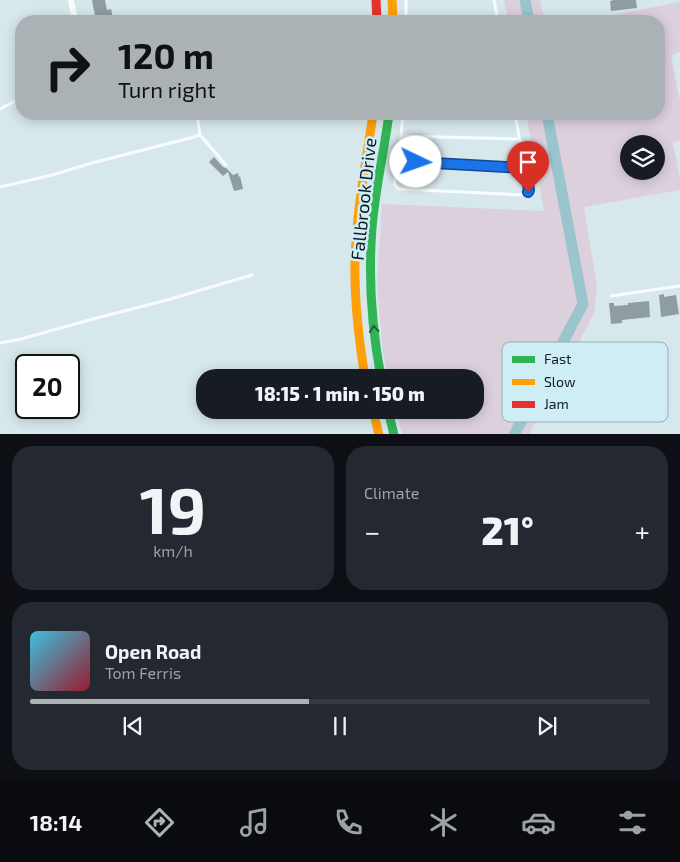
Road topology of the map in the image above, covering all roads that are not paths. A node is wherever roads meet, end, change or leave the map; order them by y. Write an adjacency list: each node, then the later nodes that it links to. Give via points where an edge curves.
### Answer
1 (71, 0): 6 (street)
2 (376, 0): 7 (main road)
3 (392, 0): 8 (main road)
4 (406, 0): 9 (lane)
5 (494, 0): 10 (lane)
6 (74, 15)
7 (377, 15)
8 (393, 15)
9 (406, 15)
10 (497, 15)
11 (15, 101): 12 (lane)
12 (0, 109)
13 (198, 120): 18 (lane)
14 (372, 120): 29 (main road, Fallbrook Drive, via 355,263)
15 (388, 120): 30 (main road, Fallbrook Drive, one-way to 15, via 372,302 372,228)
16 (402, 120): 19 (lane)
17 (516, 120): 20 (lane)
18 (200, 135): 22 (lane); 24 (lane)
19 (401, 136): 20 (lane); 21 (lane)
20 (519, 139): 23 (lane)
21 (397, 160): 23 (lane); 23 (lane, via 394,184 398,189 526,195 529,190)
22 (226, 165)
23 (525, 168)
24 (0, 187)
25 (252, 275): 28 (lane)
26 (680, 286): 27 (lane)
27 (611, 296)
28 (0, 343)
29 (364, 369)
30 (380, 369)
31 (375, 419): 33 (main road)
32 (390, 419): 34 (main road)
33 (379, 434)
34 (394, 434)

